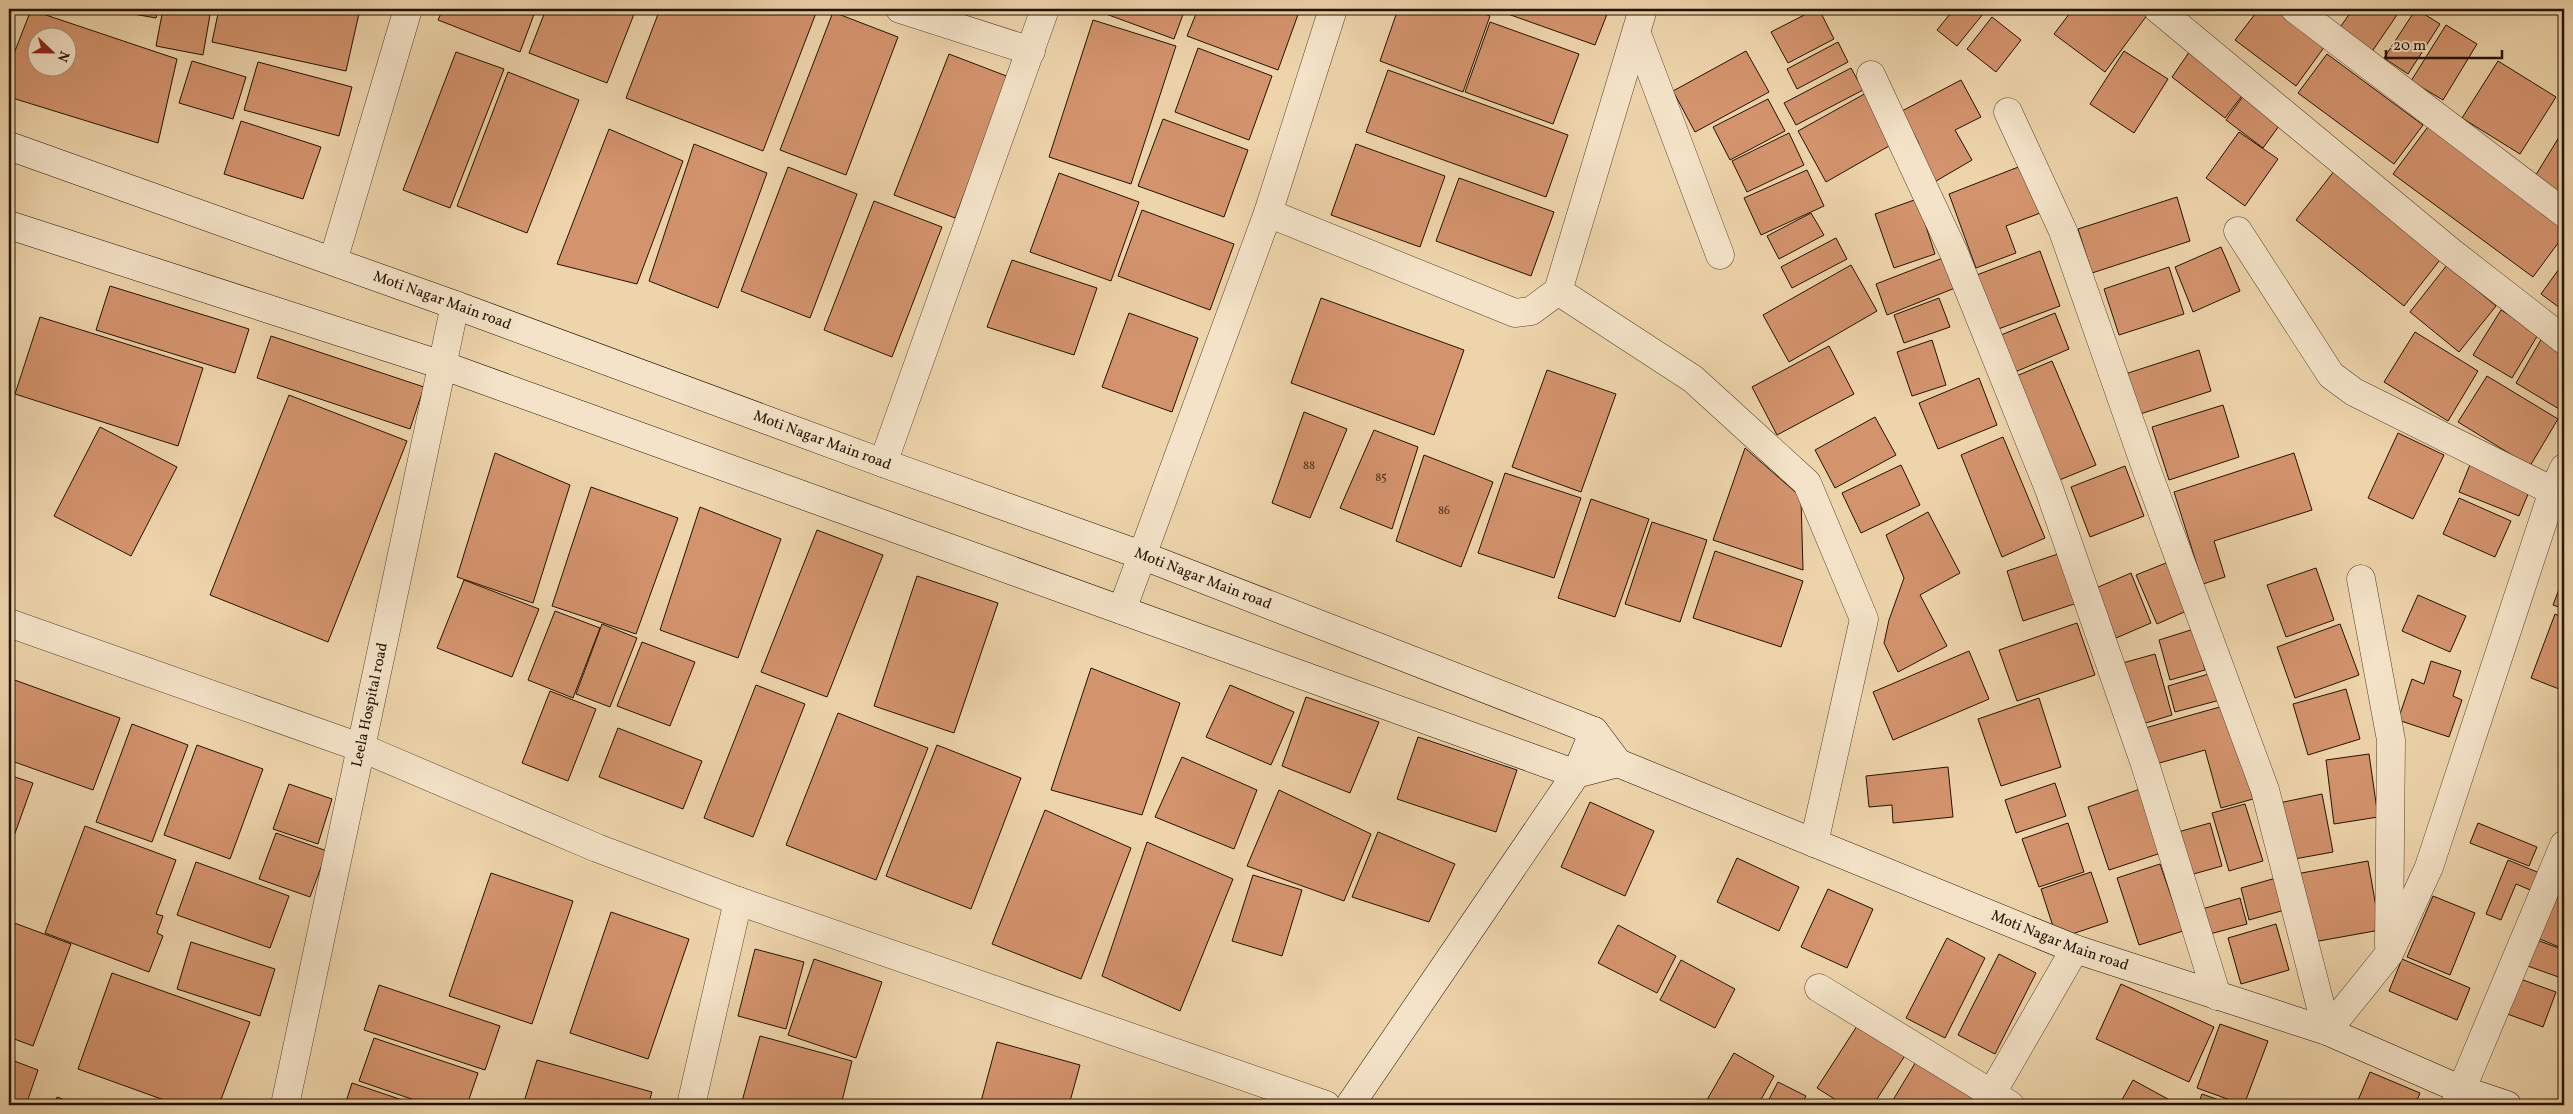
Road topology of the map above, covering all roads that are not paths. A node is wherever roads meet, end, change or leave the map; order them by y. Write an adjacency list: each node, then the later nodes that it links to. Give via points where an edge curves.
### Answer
1 (408, 9): 17 (street)
2 (900, 9): 8 (street)
3 (1044, 9): 8 (street)
4 (1333, 9): 12 (street)
5 (2158, 9): 20 (street, via 2450,252)
6 (2295, 9): 13 (street)
7 (1640, 21): 16 (street); 18 (street)
8 (1031, 51): 22 (street)
9 (1870, 75): 38 (street, via 1954,253 2049,490 2145,764)
10 (2008, 112): 39 (street, via 2063,230 2264,790)
11 (9, 146): 17 (street, Moti Nagar Main road)
12 (1268, 213): 18 (street, via 1515,313 1531,311); 24 (street)
13 (2564, 213)
14 (9, 226): 21 (street)
15 (2238, 231): 23 (street, via 2331,375 2354,392)
16 (1720, 255)
17 (333, 261): 19 (street, Moti Nagar Main road)
18 (1558, 291): 32 (street, via 1694,379 1807,483 1864,619)
19 (455, 305): 21 (street, Leela Hospital road); 22 (street, Moti Nagar Main road)
20 (2564, 340)
21 (442, 365): 26 (street); 29 (street, Leela Hospital road)
22 (883, 463): 24 (street, Moti Nagar Main road)
23 (2558, 480): 36 (street, via 2429,867)
24 (1141, 555): 26 (street); 28 (street, Moti Nagar Main road)
25 (2361, 579): 36 (street, via 2391,740)
26 (1122, 610): 31 (street)
27 (9, 623): 29 (street)
28 (1594, 731): 30 (street); 31 (street)
29 (362, 748): 34 (street, via 597,848); 42 (street, Leela Hospital road)
30 (1618, 763): 31 (street); 32 (street, Moti Nagar Main road)
31 (1576, 774): 45 (street)
32 (1814, 843): 35 (street, Moti Nagar Main road)
33 (2564, 845): 40 (street)
34 (738, 901): 43 (street); 44 (street)
35 (2075, 949): 38 (street, Moti Nagar Main road); 41 (street)
36 (2389, 954): 39 (street)
37 (1819, 988): 41 (street)
38 (2217, 996): 39 (street, Moti Nagar Main road)
39 (2327, 1031): 40 (street, Moti Nagar Main road)
40 (2458, 1098): 46 (street, Moti Nagar Main road)
41 (1995, 1102)
42 (285, 1105)
43 (691, 1105)
44 (1326, 1105)
45 (1350, 1105)
46 (2507, 1105)

